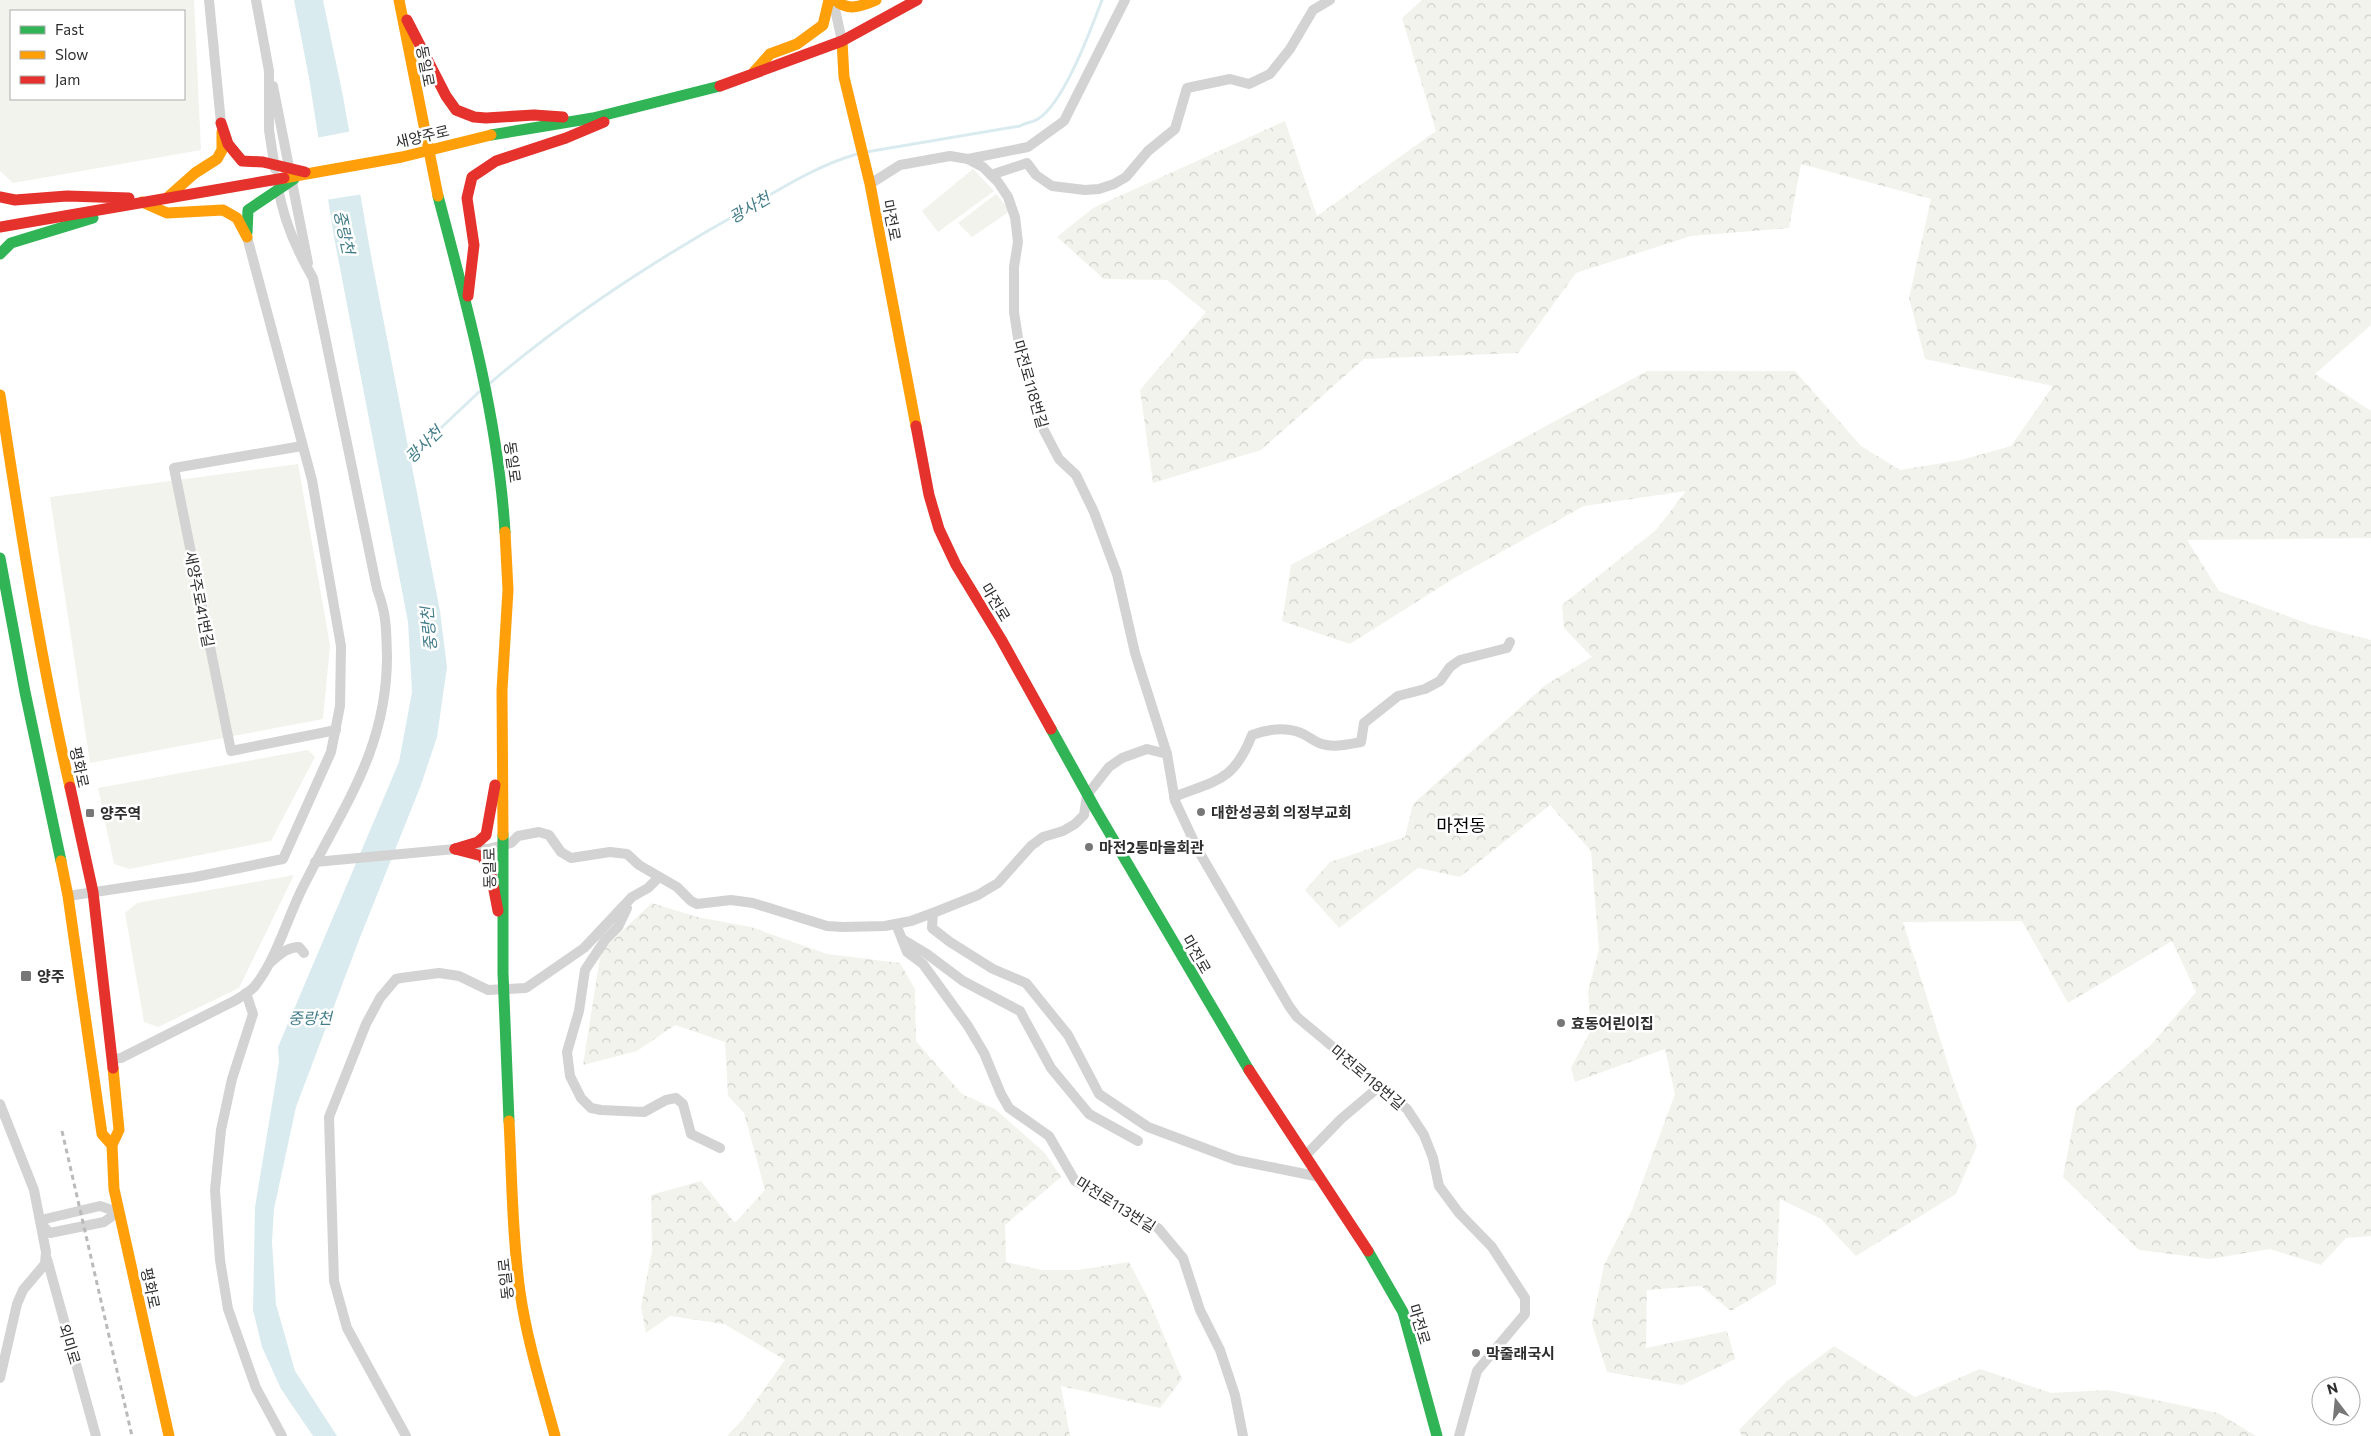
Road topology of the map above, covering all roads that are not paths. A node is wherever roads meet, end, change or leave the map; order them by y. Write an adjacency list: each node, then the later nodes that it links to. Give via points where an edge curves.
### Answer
1 (210, 0): 16 (street)
2 (256, 0): 12 (street)
3 (399, 0): 9 (street, 동일로)
4 (832, 0): 5 (street, via 853,9); 10 (street, 마전로); 13 (street, via 823,24 816,31 797,44 770,54)
5 (876, 0)
6 (917, 0): 10 (street, 새양주로)
7 (1124, 0): 19 (street, via 1064,121 1028,147)
8 (1330, 0): 21 (street, via 1313,10 1270,74 1249,84 1230,79 1187,88 1175,129 1148,151 1126,177 1114,184 1085,190 1052,186 1036,176 1027,163)
9 (402, 13): 11 (street, 동일로); 15 (street, via 432,66 448,104 459,112 485,118 562,116)
10 (842, 41): 13 (street, 새양주로); 22 (street, 마전로, via 847,93)
11 (408, 53): 17 (street, 동일로); 18 (street, via 416,144)
12 (269, 71): 30 (street); 30 (street, via 269,130 282,213)
13 (754, 73): 14 (street, 새양주로, via 712,89)
14 (632, 109): 15 (street, 새양주로); 31 (street, via 566,138 496,161 472,177 466,198 474,245)
15 (572, 121): 17 (street, 새양주로)
16 (221, 123): 20 (street, via 228,144 242,161 263,162); 24 (street, via 223,143 220,157)
17 (428, 150): 18 (street, 새양주로); 29 (street, 동일로)
18 (402, 156): 20 (street, 새양주로); 29 (street, via 422,165 434,211)
19 (968, 159): 21 (street, 마전로118번길); 22 (street, 마전로118번길, via 950,156 900,165)
20 (304, 174): 24 (street, 새양주로); 27 (street, via 248,210)
21 (991, 175): 38 (street, 마전로118번길, via 1008,198 1015,217 1018,242 1014,266 1014,312 1038,419 1059,458 1076,474 1094,512 1117,574 1135,654)
22 (869, 179): 39 (street, 마전로, via 926,476 939,528 956,565)
23 (0, 197): 24 (street, via 21,201 57,196)
24 (164, 198): 25 (street, 새양주로)
25 (140, 202): 26 (street, 새양주로); 27 (street, via 168,213 223,210 236,218); 28 (street, via 11,243)
26 (0, 227)
27 (247, 237): 33 (street)
28 (0, 254)
29 (454, 256): 31 (street, 동일로)
30 (310, 273): 43 (street, via 377,589 386,616 387,684 377,736 356,788)
31 (467, 305): 37 (street, 동일로, via 502,490 508,590)
32 (0, 394): 45 (street, 평화로, via 50,700)
33 (302, 446): 36 (street, via 312,480 341,646 342,683); 36 (street, 새양주로41번길, via 174,468 231,751)
34 (0, 558): 46 (street, 평화로)
35 (1510, 642): 40 (street, via 1507,648 1460,660 1432,686 1392,700 1364,723 1361,742 1333,746 1290,730 1261,732 1252,735 1240,762 1231,772)
36 (336, 730): 45 (street, via 320,781 283,858 194,877)
37 (502, 750): 41 (street, 동일로); 42 (street, via 488,822 489,833 484,839)
38 (1166, 754): 39 (street, via 1147,749 1122,758 1109,767); 40 (street, 마전로118번길)
39 (1087, 795): 48 (street, via 1084,815 1063,831 1043,837 1031,846 998,883 978,895); 62 (street, 마전로, via 1235,1050)
40 (1174, 797): 57 (street, 마전로118번길, via 1198,850 1289,1006 1297,1017)
41 (503, 846): 42 (street); 44 (street, via 511,844 518,836 539,832 549,835 571,858 610,852 627,854); 50 (street, 동일로)
42 (455, 849): 43 (street); 50 (street, via 482,856 490,869)
43 (315, 862): 53 (street)
44 (659, 876): 47 (street, via 648,888); 49 (street, via 677,887 690,902 698,904 739,901 843,928)
45 (93, 892): 46 (street); 56 (street, 평화로)
46 (68, 896): 60 (street, 평화로, via 102,1134)
47 (632, 897): 54 (street, via 584,948 526,988); 61 (street, via 618,927 585,970 579,1011 567,1052 570,1076 591,1108 644,1112 676,1098 683,1104 691,1134)
48 (932, 913): 49 (street); 63 (street, via 932,928 950,942 993,969 1026,983 1068,1035 1099,1094 1148,1127 1236,1160)
49 (896, 924): 51 (street, 마전로113번길)
50 (504, 935): 54 (street, 동일로)
51 (902, 939): 59 (street, via 963,981 1020,1011 1051,1068 1089,1114); 73 (street, 마전로113번길, via 907,952 923,964 968,1026 1009,1108 1048,1136 1075,1181 1158,1228 1182,1258 1200,1310 1220,1350 1235,1394)
52 (304, 953): 53 (street, via 299,947 293,947)
53 (268, 964): 55 (street, via 254,988)
54 (504, 990): 71 (street, via 488,990 459,976 439,973 396,980 380,998 366,1024 329,1117 334,1281 347,1328); 72 (street, 동일로, via 514,1226 520,1290 530,1347)
55 (246, 993): 56 (street, via 121,1058); 70 (street, via 253,1014 232,1078 221,1130 214,1190 228,1309 256,1388)
56 (112, 1059): 60 (street, 평화로, via 119,1130)
57 (1380, 1086): 62 (street); 75 (street, 마전로118번길, via 1407,1109 1424,1135 1439,1186 1459,1213 1492,1247 1525,1298 1525,1314 1477,1371)
58 (0, 1104): 65 (street, 외미로, via 34,1190)
59 (1138, 1141)
60 (112, 1144): 64 (street, 평화로)
61 (720, 1148)
62 (1306, 1154): 63 (street, 마전로)
63 (1320, 1177): 74 (street, 마전로, via 1403,1312)
64 (118, 1212): 65 (street, via 100,1206 45,1219); 65 (street, via 104,1222 50,1233); 69 (street, 평화로)
65 (42, 1225): 66 (street, 외미로)
66 (46, 1252): 67 (street, via 45,1264 22,1290); 68 (street, 외미로)
67 (0, 1378)
68 (96, 1436)
69 (169, 1436)
70 (282, 1436)
71 (406, 1436)
72 (554, 1436)
73 (1244, 1436)
74 (1437, 1436)
75 (1459, 1436)

